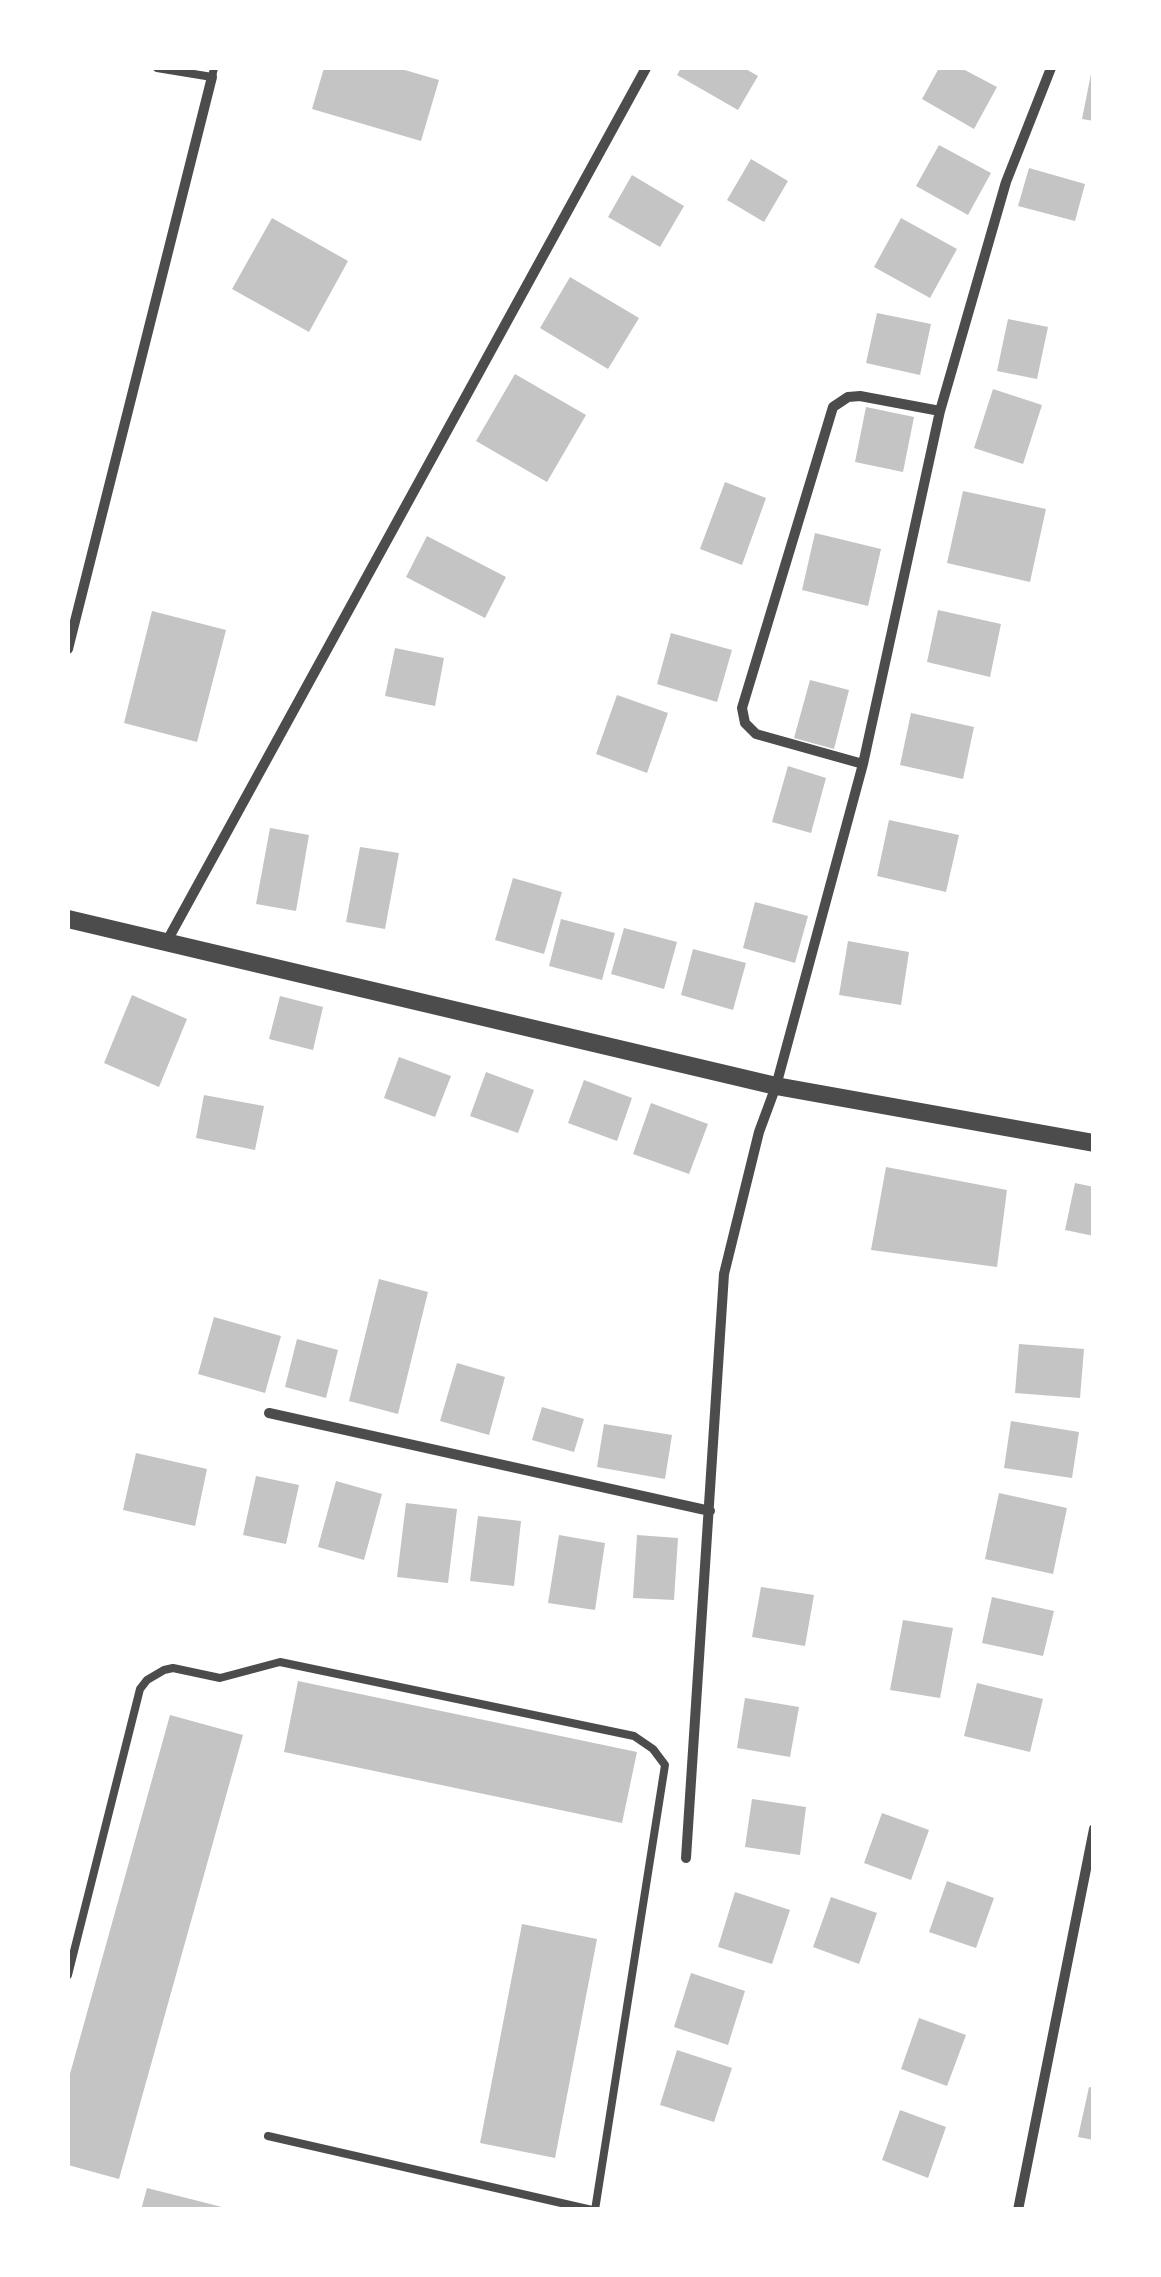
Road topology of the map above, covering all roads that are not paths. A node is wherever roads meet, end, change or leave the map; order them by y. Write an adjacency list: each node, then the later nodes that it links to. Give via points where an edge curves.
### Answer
1 (157, 68): 4 (lane)
2 (1052, 68): 5 (street, via 1006,182)
3 (641, 69): 9 (street)
4 (213, 72): 6 (street)
5 (940, 410): 7 (street); 7 (street, via 860,396 833,407 742,708 756,734)
6 (68, 649)
7 (863, 764): 10 (street)
8 (68, 919): 9 (street)
9 (167, 941): 10 (street)
10 (776, 1086): 11 (street); 13 (street, via 724,1274)
11 (1094, 1143)
12 (270, 1413): 13 (street)
13 (710, 1511): 15 (street)
14 (1094, 1828): 19 (street)
15 (686, 1858)
16 (68, 1975): 18 (lane, via 140,1689 164,1670 220,1678 280,1662 634,1736 664,1765)
17 (268, 2136): 18 (lane)
18 (593, 2210)
19 (1018, 2210)

